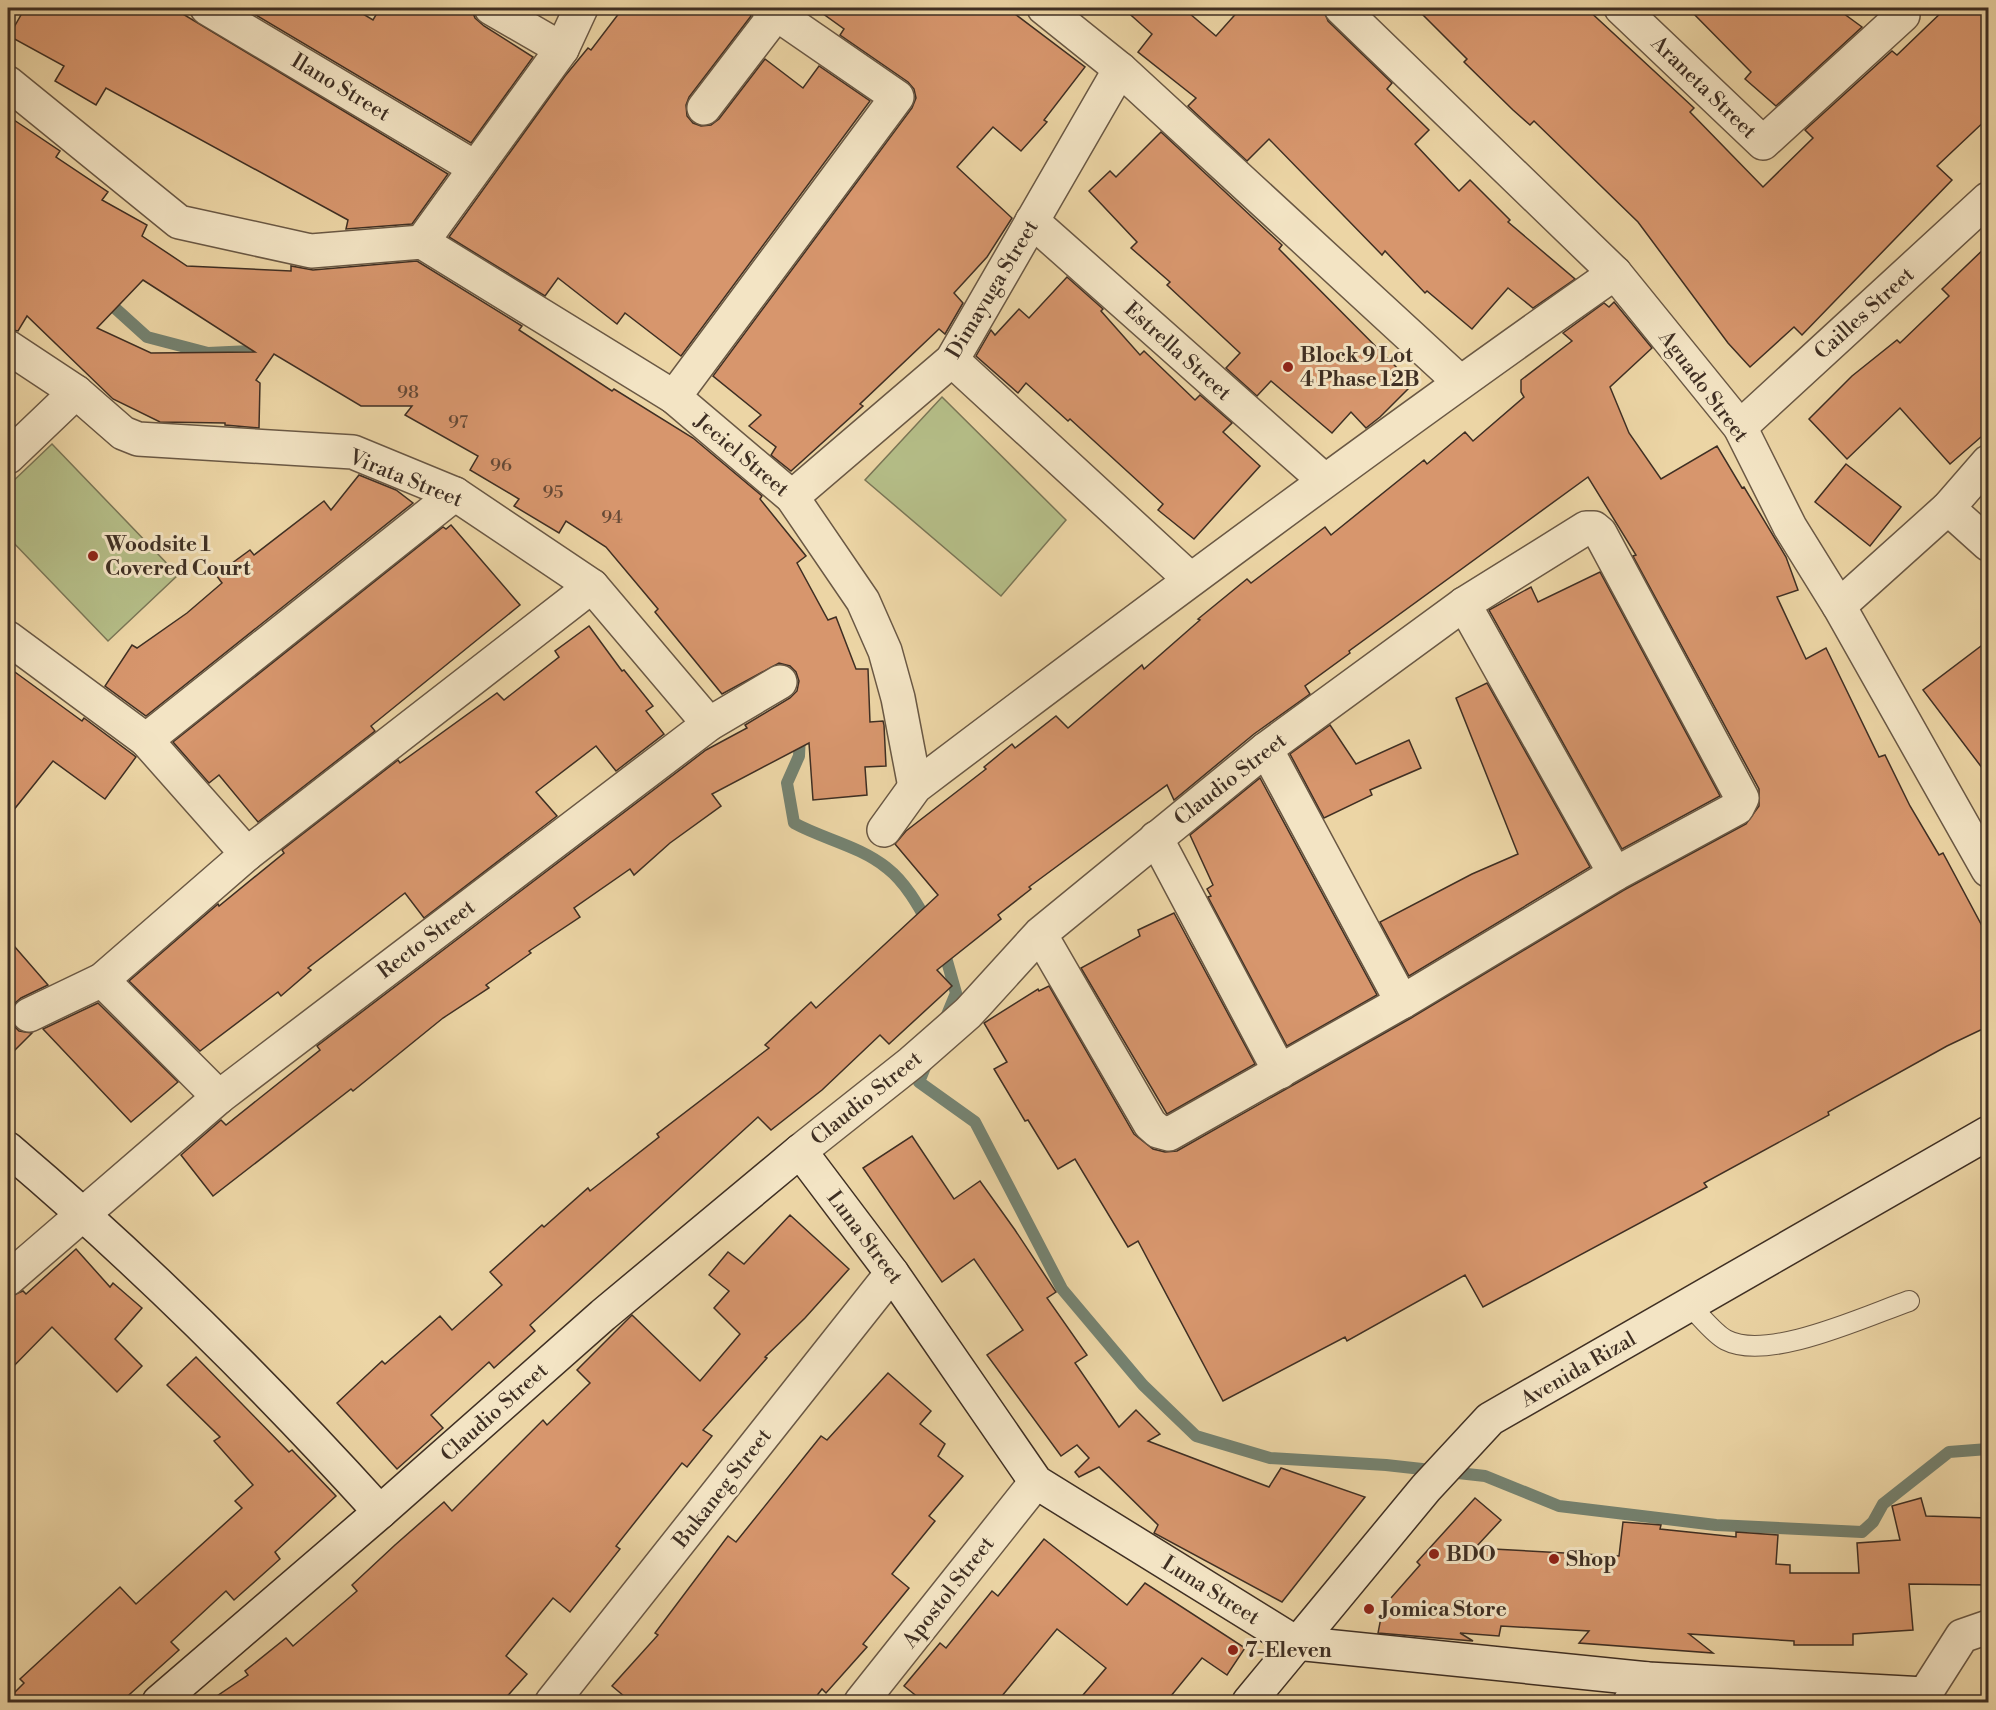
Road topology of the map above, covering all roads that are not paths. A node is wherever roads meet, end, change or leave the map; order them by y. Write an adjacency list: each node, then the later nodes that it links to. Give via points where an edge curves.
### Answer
1 (207, 8): 13 (street, Ilano Street)
2 (490, 8): 9 (street)
3 (581, 8): 9 (street)
4 (1044, 8): 10 (street)
5 (1341, 8): 17 (street, Aguado Street)
6 (1621, 8): 7 (street, Araneta Street, via 1762,142 1768,142 1903,15)
7 (1903, 8)
8 (772, 11): 12 (street); 22 (street, via 897,97)
9 (562, 49): 13 (street)
10 (1120, 69): 15 (street, Dimayuga Street); 20 (street)
11 (8, 84): 16 (street, via 179,222 311,251)
12 (704, 108)
13 (474, 167): 16 (street)
14 (1989, 199): 23 (street, Cailles Street)
15 (1032, 221): 19 (street, Dimayuga Street); 26 (street, Estrella Street)
16 (422, 242): 22 (street, Jeciel Street)
17 (1615, 273): 20 (street); 23 (street, Aguado Street)
18 (8, 347): 21 (street, Virata Street)
19 (952, 360): 28 (street, Dimayuga Street); 31 (street)
20 (1460, 382): 26 (street)
21 (76, 392): 24 (street); 27 (street, Virata Street, via 123,433 138,439 353,452)
22 (674, 397): 28 (street, Jeciel Street)
23 (1740, 427): 34 (street, Aguado Street, via 1790,527)
24 (8, 457)
25 (1989, 462): 29 (street)
26 (1324, 480): 31 (street)
27 (455, 494): 32 (street, Virata Street); 38 (street)
28 (792, 497): 40 (street, Jeciel Street, via 863,601 885,651)
29 (1948, 508): 30 (street); 34 (street)
30 (1989, 544)
31 (1190, 579): 40 (street)
32 (592, 586): 37 (street, Virata Street); 43 (street)
33 (1464, 604): 39 (street, Claudio Street); 45 (street); 45 (street, Claudio Street, via 1586,528 1600,533 1742,798 1737,808)
34 (1839, 606): 44 (street, Aguado Street)
35 (8, 638): 38 (street)
36 (780, 682): 37 (street, Recto Street)
37 (709, 724): 51 (street, Recto Street)
38 (146, 740): 43 (street)
39 (1266, 749): 42 (street, Claudio Street); 48 (street)
40 (915, 787): 41 (street)
41 (884, 830)
42 (1156, 838): 46 (street, Claudio Street); 50 (street)
43 (247, 854): 47 (street)
44 (1989, 870)
45 (1615, 874): 48 (street)
46 (1040, 934): 50 (street, via 1150,1124 1158,1131 1176,1131); 54 (street, Claudio Street, via 968,1013)
47 (102, 980): 49 (street); 51 (street)
48 (1402, 1002): 50 (street)
49 (29, 1015)
50 (1280, 1072)
51 (219, 1097): 55 (street, Recto Street)
52 (1989, 1133): 59 (street, Avenida Rizal)
53 (8, 1149): 55 (street)
54 (800, 1151): 56 (street, Luna Street); 61 (street, Claudio Street, via 603,1315)
55 (85, 1214): 57 (street, Recto Street); 61 (street, via 300,1424)
56 (892, 1273): 60 (street, Luna Street); 67 (street, Bukaneg Street)
57 (8, 1280)
58 (1909, 1301): 59 (lane, via 1791,1343 1748,1346 1725,1340)
59 (1689, 1305): 63 (street, Avenida Rizal, via 1490,1419 1464,1444)
60 (1036, 1482): 63 (street, Luna Street); 68 (street, Apostol Street)
61 (380, 1512): 66 (street, Claudio Street)
62 (1989, 1627): 65 (street, Luna Street, via 1962,1636)
63 (1296, 1643): 64 (street, Luna Street); 69 (street, Avenida Rizal)
64 (1639, 1691): 65 (street, Luna Street)
65 (1922, 1698)
66 (159, 1702)
67 (552, 1702)
68 (861, 1702)
69 (1249, 1702)

